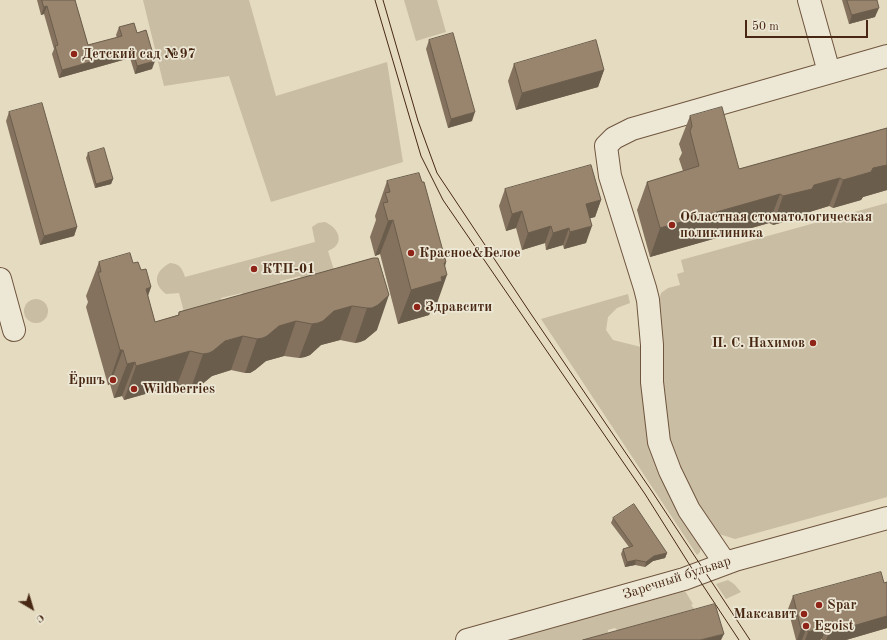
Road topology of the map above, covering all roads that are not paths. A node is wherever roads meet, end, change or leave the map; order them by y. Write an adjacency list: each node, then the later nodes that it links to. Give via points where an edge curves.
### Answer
1 (809, 0): 3 (street)
2 (887, 56): 3 (street)
3 (829, 72): 7 (street, via 632,129 614,138 606,146 610,176 648,300 652,382 659,442 689,510)
4 (0, 279): 5 (street)
5 (14, 330)
6 (887, 518): 7 (street, Заречный бульвар)
7 (725, 563): 8 (street, Заречный бульвар, via 684,579)
8 (467, 640)

